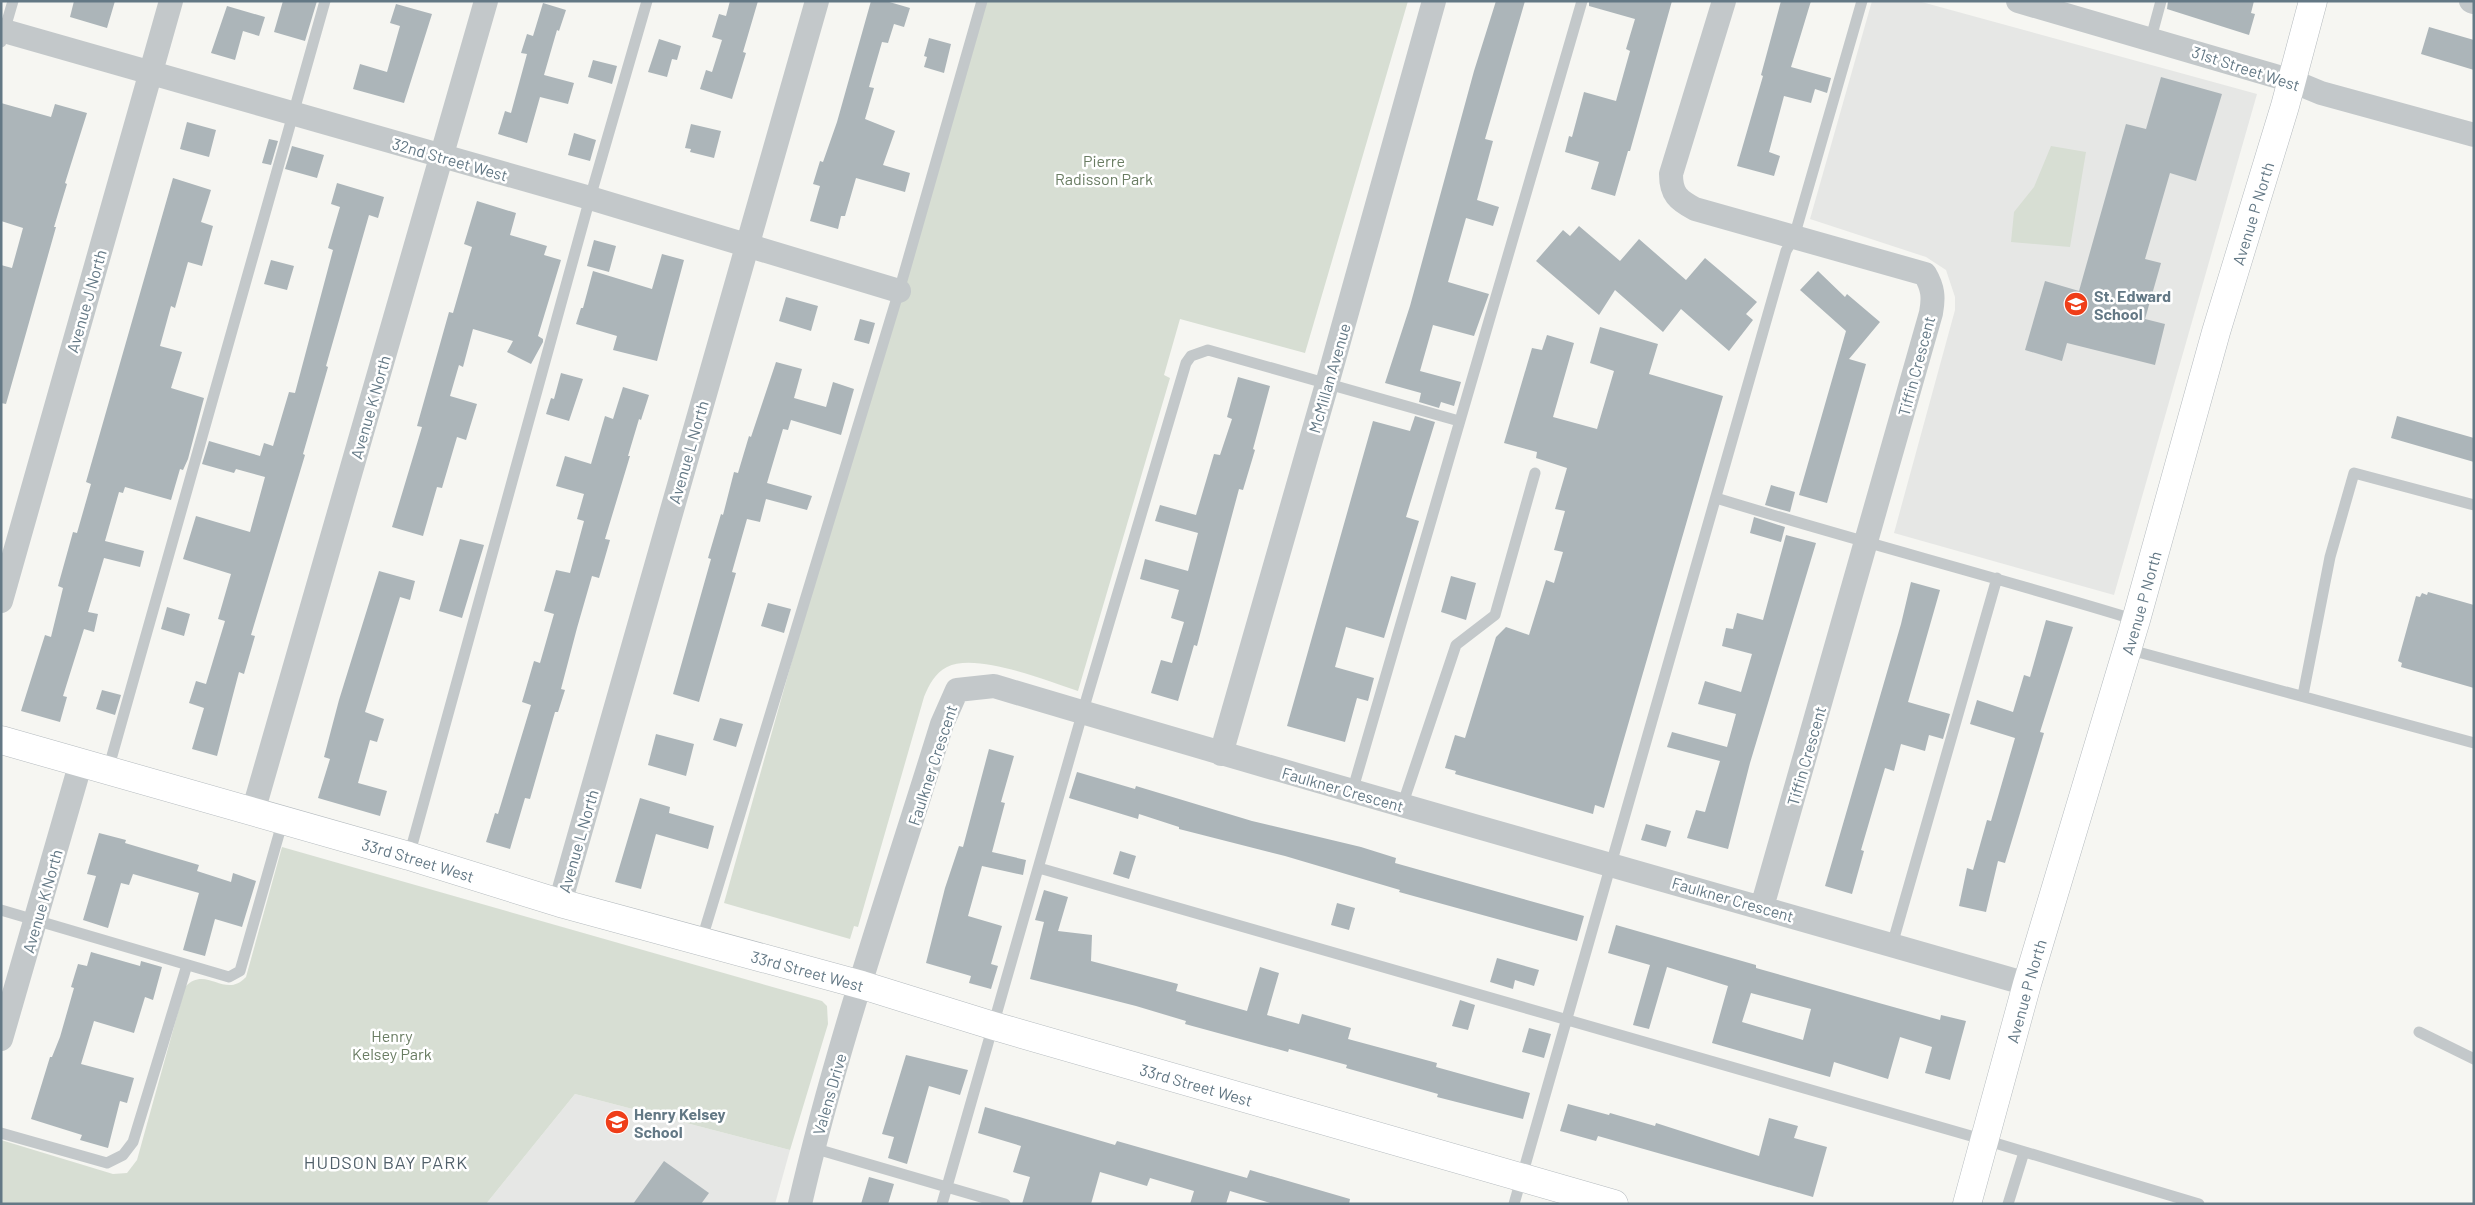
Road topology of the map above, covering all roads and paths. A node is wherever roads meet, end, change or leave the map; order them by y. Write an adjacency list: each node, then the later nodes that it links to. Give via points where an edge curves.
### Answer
1 (13, 1): 15 (lane)
2 (171, 1): 17 (street, Avenue J North)
3 (326, 1): 19 (lane)
4 (486, 1): 21 (street, Avenue K North)
5 (648, 1): 22 (lane)
6 (817, 1): 24 (street, Avenue L North)
7 (982, 1): 25 (lane)
8 (1434, 1): 26 (street, McMillan Avenue)
9 (1582, 1): 27 (lane)
10 (1724, 1): 23 (street, Tiffin Crescent, via 1671,186 1678,200 1695,209)
11 (1862, 1): 23 (lane)
12 (2019, 1): 16 (street, 31st Street West)
13 (2161, 1): 16 (lane)
14 (2313, 1): 18 (main road, Avenue P North)
15 (2, 34): 17 (street, 32nd Street West)
16 (2151, 38): 18 (street, 31st Street West)
17 (150, 72): 19 (street, 32nd Street West); 33 (street, Avenue J North)
18 (2292, 81): 20 (street, 31st Street West, via 2321,93); 34 (main road, Avenue P North, via 2216,332)
19 (292, 114): 21 (street, 32nd Street West); 42 (lane)
20 (2474, 135)
21 (441, 157): 22 (street, 32nd Street West); 45 (street, Avenue K North)
22 (590, 198): 24 (street, 32nd Street West); 47 (lane)
23 (1794, 237): 29 (lane, via 1786,250); 31 (street, Tiffin Crescent, via 1924,274 1932,286 1931,313)
24 (746, 246): 25 (street, 32nd Street West); 50 (street, Avenue L North)
25 (899, 290): 54 (lane)
26 (1327, 384): 27 (lane); 37 (lane, via 1208,350 1191,356 1186,363); 40 (street, McMillan Avenue)
27 (1459, 422): 43 (lane)
28 (1535, 473): 44 (lane, via 1495,615 1456,645)
29 (1716, 498): 31 (lane); 48 (lane)
30 (2474, 505): 36 (lane, via 2354,473 2330,557)
31 (1867, 544): 32 (lane); 51 (street, Tiffin Crescent)
32 (1997, 578): 34 (lane); 55 (lane)
33 (1, 602)
34 (2136, 620): 35 (main road, Avenue P North)
35 (2127, 649): 36 (lane); 57 (main road, Avenue P North)
36 (2304, 695): 39 (lane)
37 (1082, 712): 40 (street, Faulkner Crescent); 49 (lane); 58 (street, Faulkner Crescent, via 994,686 957,690 942,724)
38 (1, 740): 41 (main road, 33rd Street West)
39 (2474, 743)
40 (1221, 754): 43 (street, Faulkner Crescent)
41 (81, 762): 42 (main road, 33rd Street West); 53 (street, Avenue K North)
42 (108, 770): 45 (main road, 33rd Street West)
43 (1352, 792): 44 (street, Faulkner Crescent)
44 (1402, 806): 48 (street, Faulkner Crescent)
45 (253, 812): 46 (main road, 33rd Street West)
46 (282, 820): 47 (main road, 33rd Street West); 56 (lane, via 240,971 229,977)
47 (409, 856): 50 (main road, 33rd Street West)
48 (1612, 864): 51 (street, Faulkner Crescent); 59 (lane)
49 (1039, 868): 59 (lane); 60 (lane)
50 (560, 903): 54 (main road, 33rd Street West)
51 (1762, 907): 55 (street, Faulkner Crescent)
52 (1, 910): 53 (lane)
53 (36, 920): 56 (lane); 62 (street, Avenue K North)
54 (701, 942): 58 (main road, 33rd Street West)
55 (1892, 945): 57 (street, Faulkner Crescent)
56 (187, 965): 64 (lane, via 133,1142 124,1155 107,1163)
57 (2027, 984): 65 (main road, Avenue P North)
58 (862, 985): 60 (main road, 33rd Street West); 66 (street, Valens Drive)
59 (1566, 1021): 65 (lane); 68 (lane)
60 (994, 1026): 68 (main road, 33rd Street West); 69 (lane)
61 (2419, 1032): 63 (lane)
62 (1, 1039)
63 (2474, 1060)
64 (1, 1133)
65 (1985, 1140): 67 (lane); 76 (main road, Avenue P North)
66 (813, 1148): 69 (lane); 71 (street, Valens Drive)
67 (2024, 1152): 70 (lane); 77 (lane)
68 (1522, 1176): 74 (lane); 75 (main road, 33rd Street West)
69 (946, 1187): 72 (lane); 73 (lane)
70 (2197, 1203)
71 (800, 1204)
72 (942, 1204)
73 (1005, 1204)
74 (1514, 1204)
75 (1614, 1204)
76 (1967, 1204)
77 (2008, 1204)

